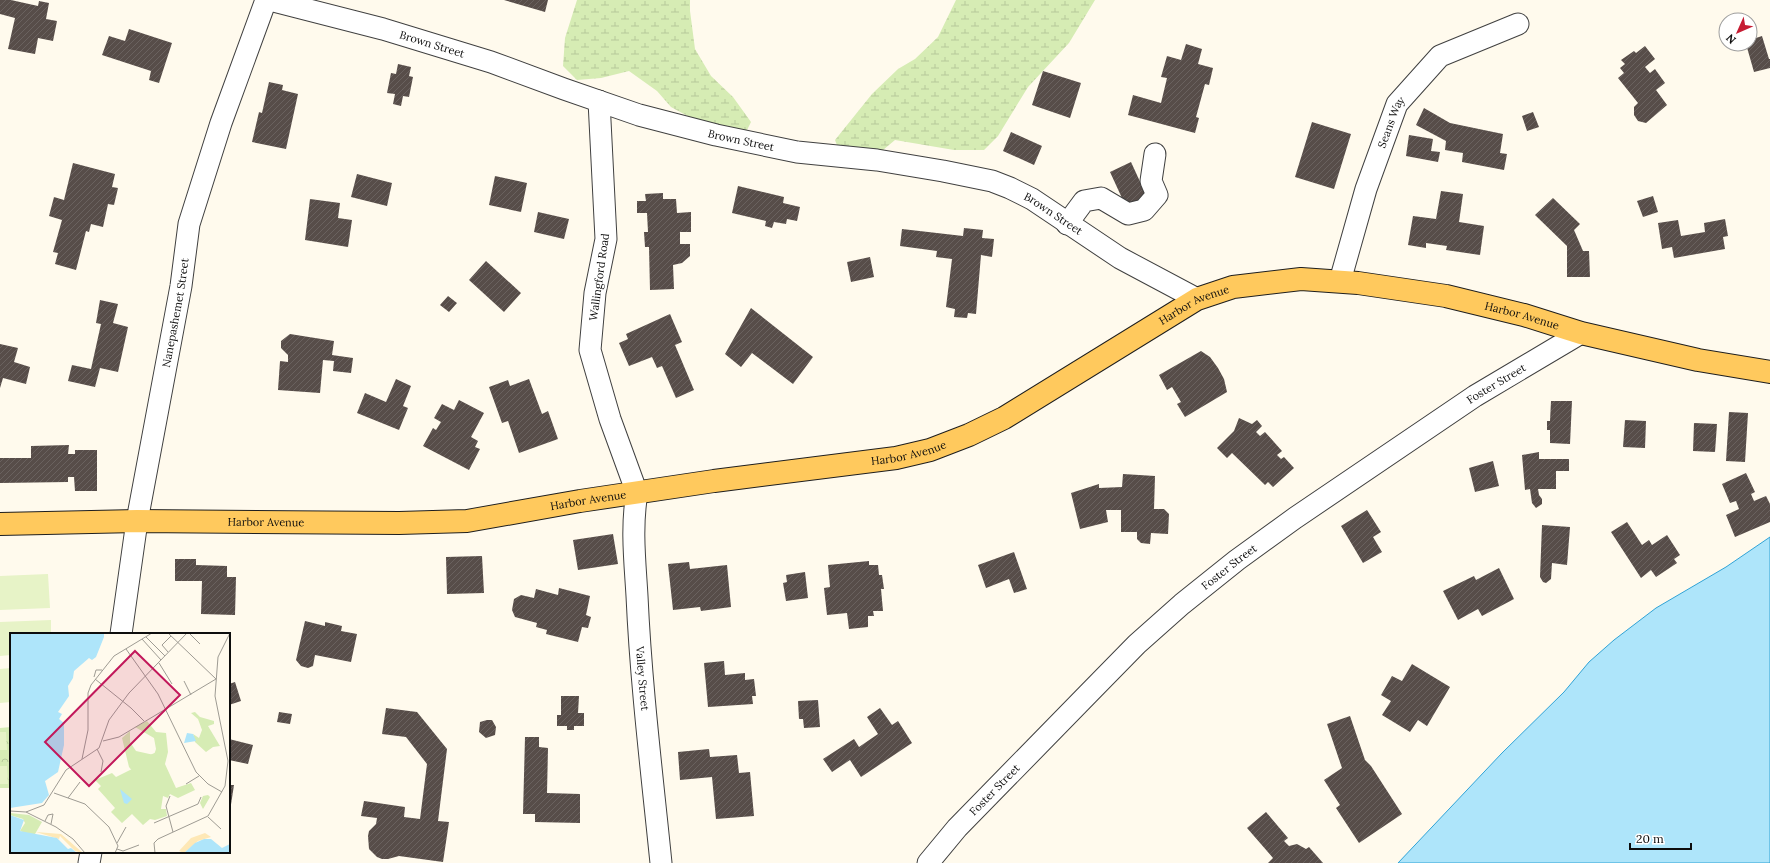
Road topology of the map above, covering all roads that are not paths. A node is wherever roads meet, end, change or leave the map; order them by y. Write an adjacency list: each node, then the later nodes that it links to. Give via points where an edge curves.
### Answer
1 (266, 0): 12 (street, Nanepashemet Street, via 221,123 189,224)
2 (270, 0): 4 (street, Brown Street, via 383,29 491,62)
3 (1518, 24): 7 (street, Seans Way, via 1440,56 1397,104 1366,189)
4 (599, 101): 6 (street, Brown Street, via 716,135 790,150 877,160 992,181 1032,199); 11 (street, Wallingford Road, via 606,239 595,293 590,350 610,419)
5 (1155, 154): 6 (street, via 1151,181 1157,195 1144,210 1128,214 1101,198 1084,201)
6 (1067, 224): 8 (street, Brown Street, via 1120,258)
7 (1340, 281): 8 (main road, Harbor Avenue, via 1300,279 1232,287); 9 (main road, Harbor Avenue, via 1446,296 1524,315)
8 (1197, 299): 11 (main road, Harbor Avenue, via 1004,418 930,450 896,458)
9 (1581, 333): 10 (main road, Harbor Avenue, via 1698,360); 18 (street, Foster Street, via 1516,370 1295,518 1182,604 1137,644 957,828)
10 (1770, 372)
11 (637, 493): 12 (main road, Harbor Avenue, via 467,521); 17 (street, Valley Street, via 634,540 638,620)
12 (137, 521): 13 (main road, Harbor Avenue); 14 (street, Nanepashemet Street)
13 (0, 524)
14 (121, 633)
15 (91, 853): 16 (street)
16 (89, 863)
17 (662, 863)
18 (928, 863)

